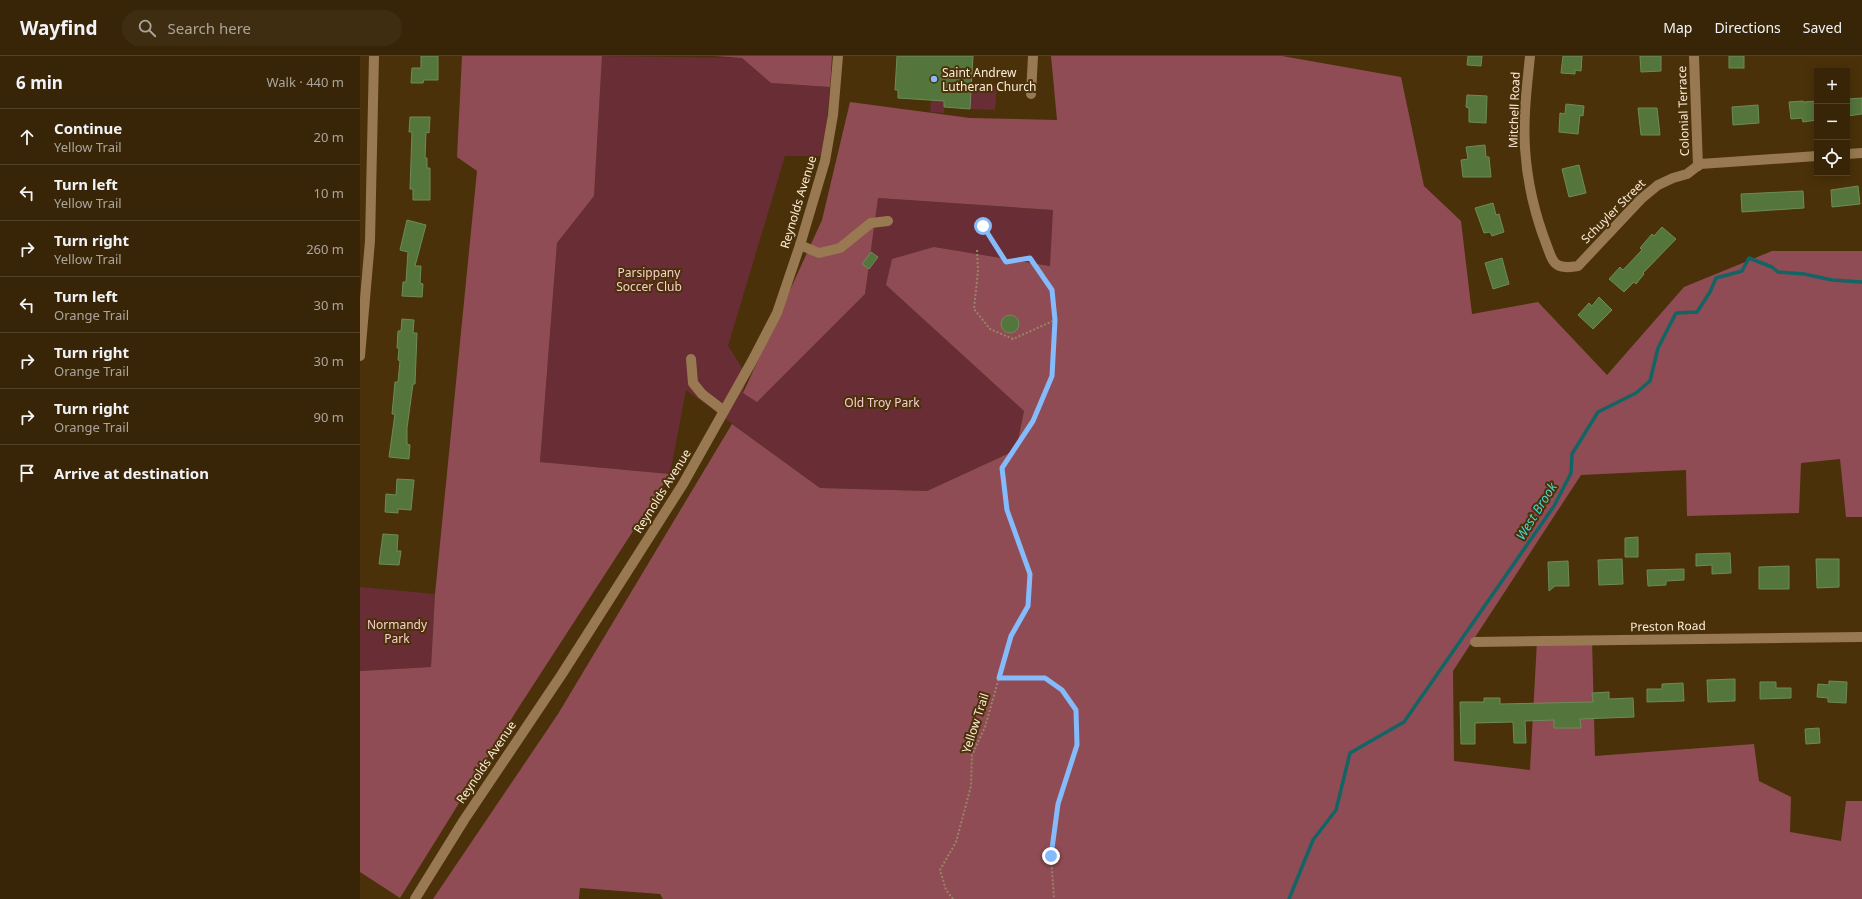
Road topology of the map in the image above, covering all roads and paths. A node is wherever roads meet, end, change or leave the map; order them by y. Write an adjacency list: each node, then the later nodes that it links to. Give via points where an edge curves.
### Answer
1 (374, 56): 16 (street, via 372,178)
2 (838, 56): 13 (street, Reynolds Avenue, via 833,116 825,161)
3 (1033, 56): 6 (street)
4 (1530, 56): 15 (street, Mitchell Road, via 1524,122 1529,183 1540,227 1551,256 1555,263)
5 (1694, 56): 10 (street, Colonial Terrace)
6 (1031, 94)
7 (1862, 153): 8 (street)
8 (1850, 154)
9 (1814, 156): 10 (street, Schuyler Street)
10 (1698, 166): 15 (street, Schuyler Street, via 1687,174 1658,185 1641,199 1578,266)
11 (888, 221): 13 (street, via 871,223 840,248 819,253)
12 (983, 226): 17 (path, Yellow Trail, via 1006,262 1030,258 1052,290)
13 (800, 245): 20 (street, Reynolds Avenue, via 777,313)
14 (977, 250): 17 (path, via 978,271 974,309 990,329 1014,339)
15 (1571, 267)
16 (363, 294): 18 (street)
17 (1055, 320): 23 (path, Yellow Trail, via 1052,376 1033,421 1002,468 1007,510 1030,574 1028,606 1011,636)
18 (360, 356)
19 (692, 359): 20 (street, via 693,383 702,394)
20 (724, 411): 24 (street, Reynolds Avenue, via 683,484)
21 (1862, 637): 22 (street, Preston Road)
22 (1475, 642)
23 (999, 678): 25 (path, Yellow Trail, via 985,727 972,755 971,786 956,842 940,870 946,890); 26 (path, via 1045,678 1062,690 1076,710 1077,745 1058,804 1051,856)
24 (415, 899)
25 (953, 899)
26 (1054, 899)

